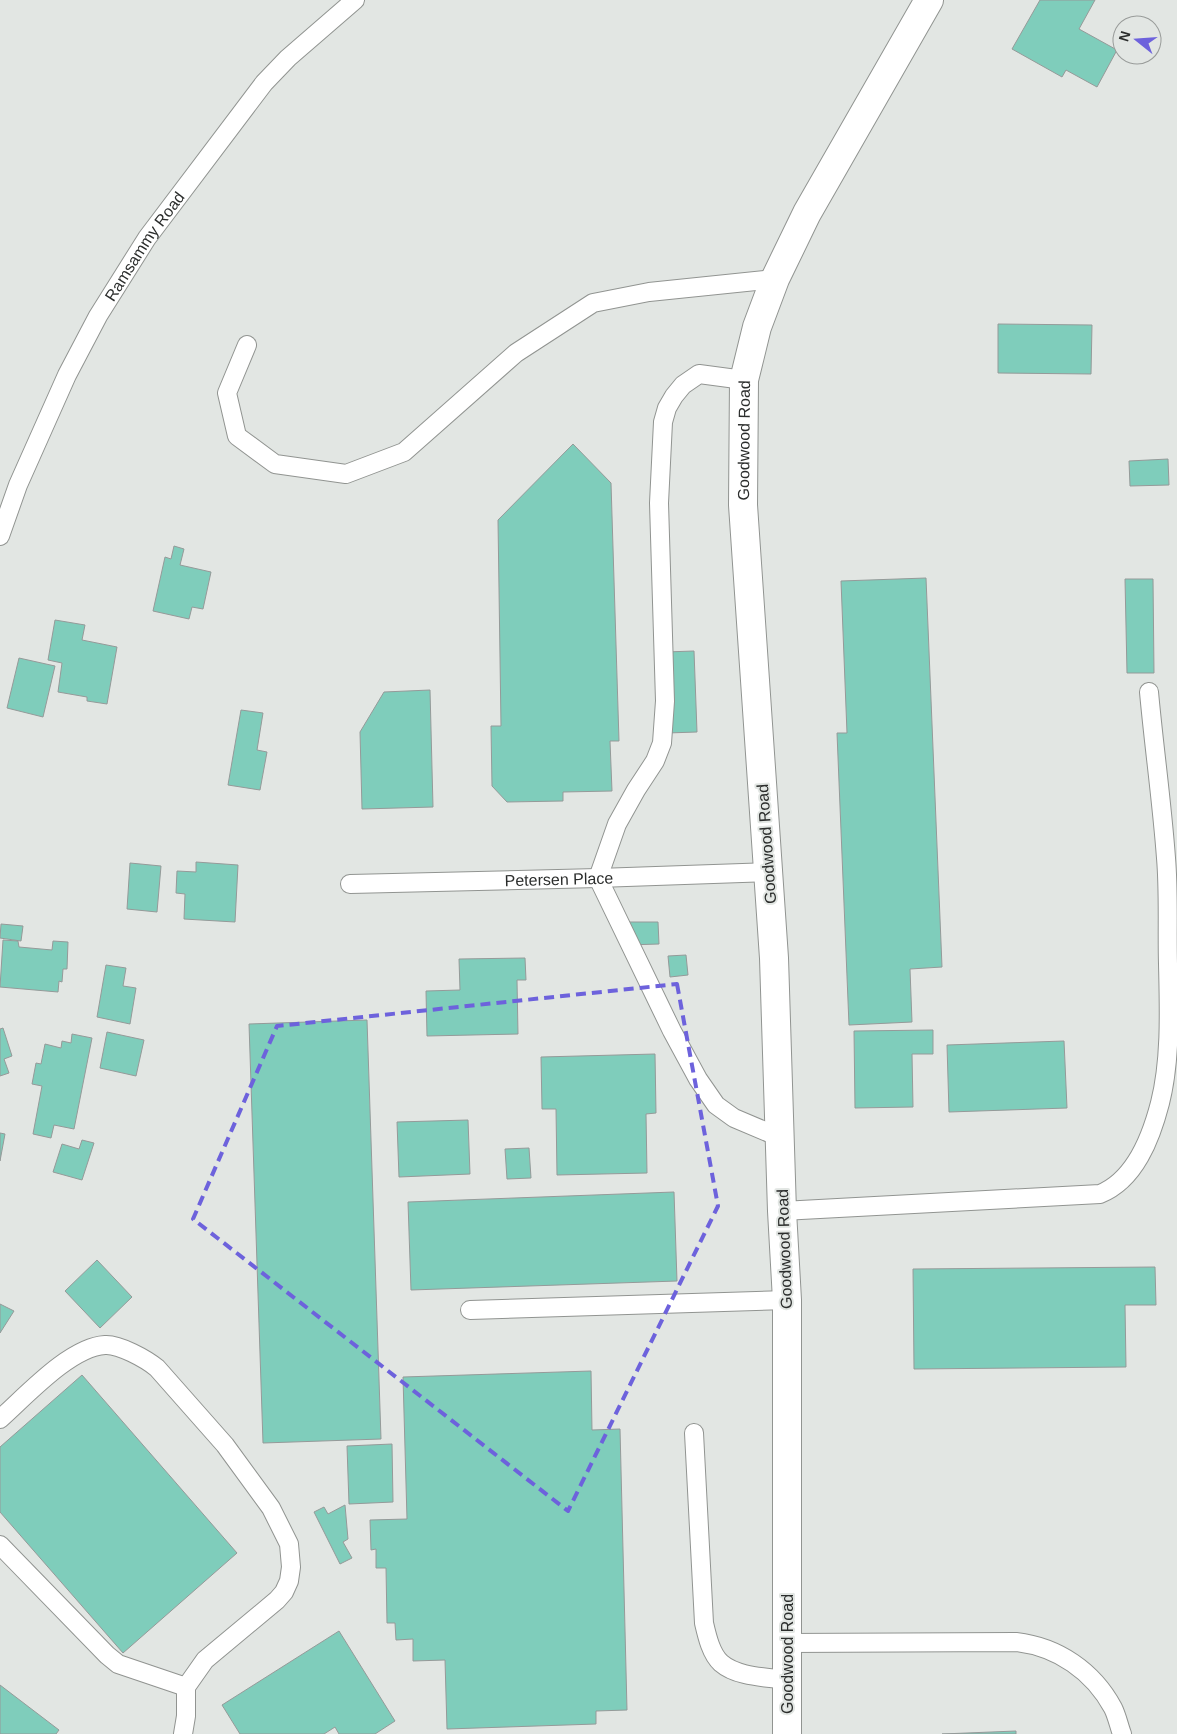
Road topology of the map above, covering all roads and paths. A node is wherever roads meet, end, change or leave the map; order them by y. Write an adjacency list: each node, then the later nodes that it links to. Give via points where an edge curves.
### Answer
1 (355, 0): 6 (lane, Ramsammy Road, via 264,83 147,238 98,316 67,375 18,485)
2 (929, 0): 3 (street, Goodwood Road, via 807,213)
3 (775, 279): 4 (lane, via 649,292 593,303 516,353 404,452 346,474 275,464 237,436 227,393); 5 (street, Goodwood Road, via 757,327)
4 (247, 345)
5 (744, 380): 8 (street, Goodwood Road, via 744,505); 9 (lane, via 698,374 683,385 667,408 663,422 659,503 665,701 662,743 655,761 617,824)
6 (0, 536)
7 (1149, 692): 12 (lane, via 1166,859 1169,1000 1160,1101 1146,1147 1134,1165 1111,1189 1100,1194)
8 (768, 872): 9 (lane, Petersen Place); 11 (street, Goodwood Road)
9 (598, 878): 10 (lane, Petersen Place); 11 (lane, via 672,1031 716,1105 734,1118)
10 (350, 884)
11 (779, 1137): 12 (street, Goodwood Road)
12 (782, 1210): 13 (street, Goodwood Road)
13 (787, 1300): 14 (lane); 18 (street, Goodwood Road)
14 (470, 1310)
15 (0, 1419): 20 (lane, via 56,1368 87,1348 107,1345 127,1351 146,1358 157,1368 225,1445 271,1508 289,1544 291,1567 284,1592 205,1660)
16 (694, 1433): 19 (lane, via 704,1623 712,1649 720,1662 731,1669)
17 (0, 1545): 20 (lane, via 118,1664)
18 (786, 1643): 19 (street, Goodwood Road); 23 (lane, via 1035,1644 1064,1657 1092,1678 1113,1709)
19 (786, 1680): 22 (street, Goodwood Road)
20 (186, 1687): 21 (lane)
21 (183, 1734)
22 (787, 1734)
23 (1122, 1734)

